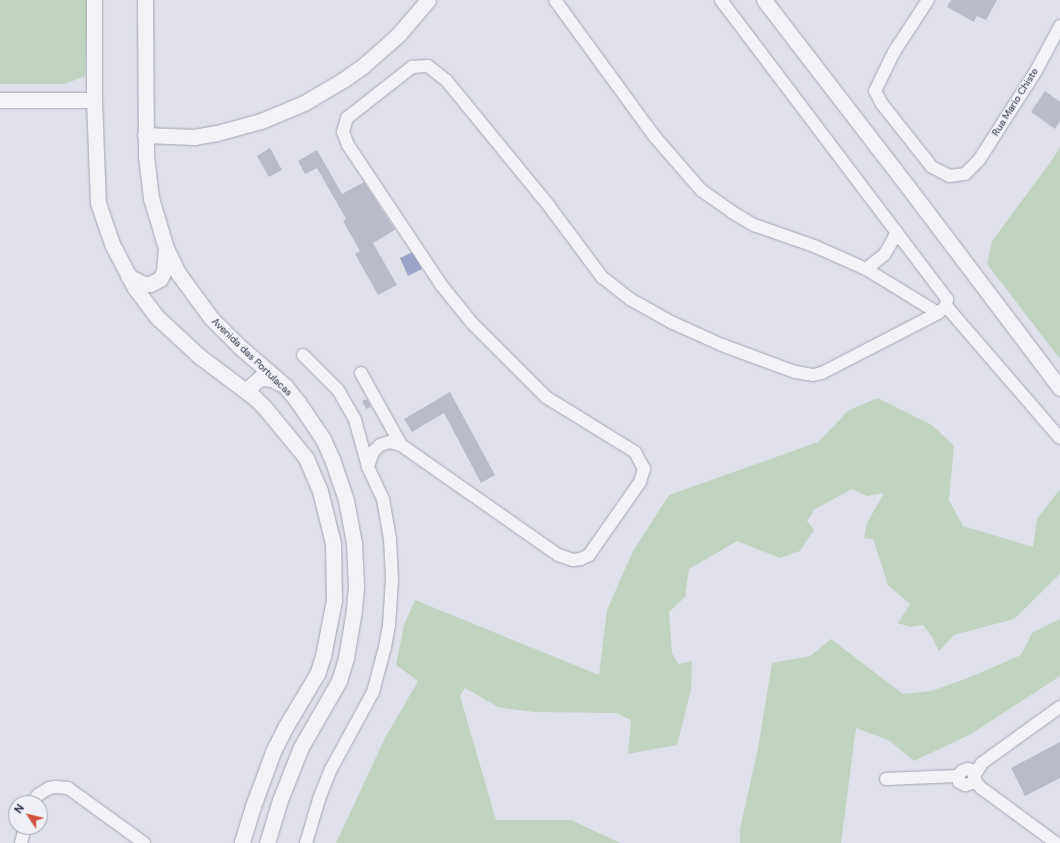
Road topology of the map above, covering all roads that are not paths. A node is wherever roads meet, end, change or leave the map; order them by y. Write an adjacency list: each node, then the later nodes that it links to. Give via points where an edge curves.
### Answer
1 (94, 0): 10 (street)
2 (144, 0): 11 (street, Avenida das Portulacas)
3 (428, 0): 11 (street, via 398,35 363,66 304,103 261,121 194,138)
4 (555, 0): 14 (street, via 655,137 701,190 754,225 814,246)
5 (721, 0): 12 (street)
6 (764, 0): 20 (street)
7 (928, 0): 8 (street, Rua Mario Chiste, via 894,52 875,91 882,104 932,167 950,176 965,174 979,160 1032,77)
8 (1060, 26)
9 (0, 100): 10 (street)
10 (94, 100): 15 (street, via 98,203 112,244)
11 (145, 135): 13 (street, Avenida das Portulacas, via 151,198)
12 (896, 232): 14 (street, via 884,255); 16 (street, via 947,299)
13 (166, 248): 15 (street, via 164,271 160,279 144,284); 19 (street, Avenida das Portulacas, via 178,273 211,318)
14 (866, 269): 16 (street)
15 (128, 276): 21 (street, via 143,301 176,336)
16 (942, 309): 22 (street); 23 (street, via 813,375 796,372 722,345 673,323 630,299 602,277 446,80 428,66 412,67 347,118 343,132 348,145 442,286 472,323 546,397 635,452 644,469 640,482 589,555 573,560 558,555)
17 (303, 354): 24 (street, via 338,390 355,420)
18 (361, 374): 23 (street)
19 (285, 386): 21 (street, via 272,379 260,378 251,386); 31 (street, Avenida das Portulacas, via 323,439 340,479 352,529 356,586 351,634 339,681 301,747 280,800)
20 (1060, 388)
21 (250, 394): 30 (street, via 266,408 306,458 314,474 330,525 335,581 332,619 317,674 273,752)
22 (1060, 438)
23 (401, 446): 24 (street, via 389,442 380,445)
24 (368, 467): 32 (street, via 383,499 390,539 392,579 389,625 384,655 373,692 331,769)
25 (1060, 707): 26 (street, via 982,763)
26 (976, 777): 27 (street, via 965,786 959,782 958,776); 33 (street)
27 (886, 779)
28 (38, 795): 29 (street, via 49,788 68,788)
29 (144, 843)
30 (242, 843)
31 (267, 843)
32 (306, 843)
33 (1056, 843)

